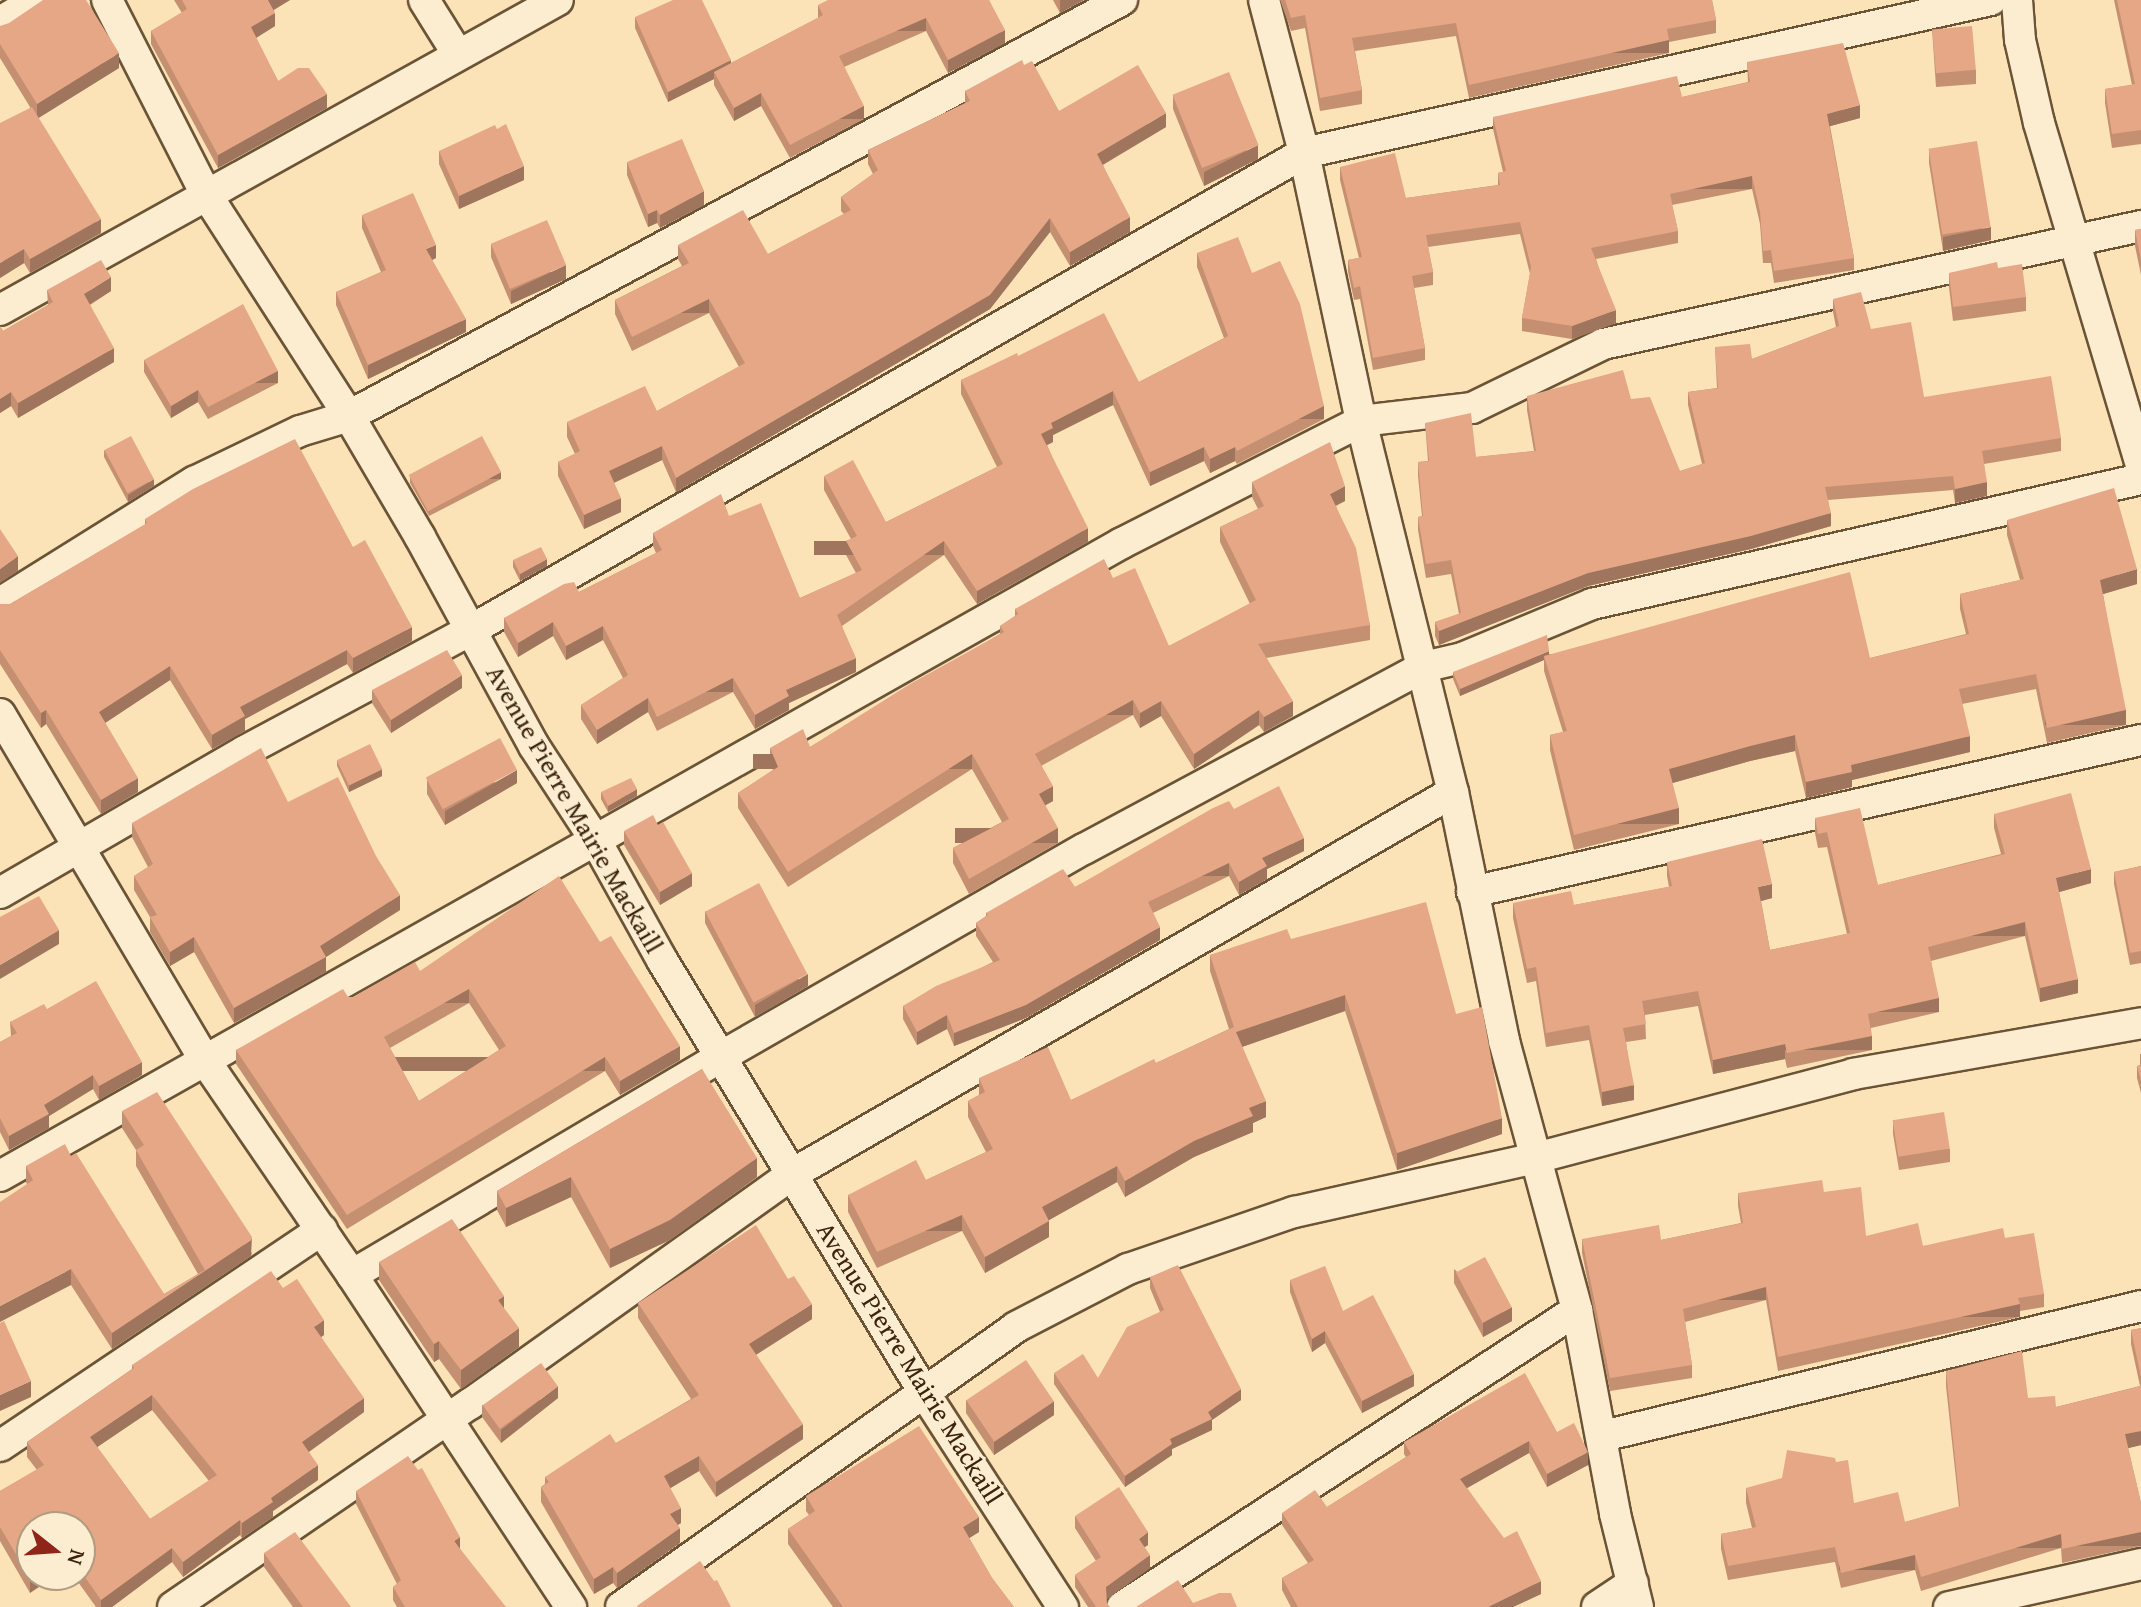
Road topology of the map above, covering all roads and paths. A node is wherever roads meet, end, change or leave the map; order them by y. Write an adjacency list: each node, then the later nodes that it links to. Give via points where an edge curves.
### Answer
1 (37, 0): 9 (street)
2 (107, 0): 12 (street, Avenue Pierre Mairie Mackaill)
3 (424, 0): 10 (street)
4 (558, 0): 10 (street)
5 (1122, 0): 16 (street)
6 (1264, 0): 11 (street)
7 (1991, 0): 11 (street)
8 (2017, 0): 14 (street, via 2020,40 2039,123)
9 (0, 22)
10 (457, 53): 12 (street)
11 (1304, 153): 17 (street); 21 (street)
12 (206, 194): 15 (street); 16 (street, Avenue Pierre Mairie Mackaill)
13 (2141, 226): 14 (street)
14 (2074, 243): 17 (street, via 1603,344 1472,408); 18 (street)
15 (0, 310)
16 (349, 416): 20 (street, via 300,431 194,482); 21 (street, Avenue Pierre Mairie Mackaill)
17 (1361, 421): 22 (street); 26 (street, via 1122,543)
18 (2141, 466)
19 (2141, 479): 22 (street, via 1592,604 1462,658)
20 (0, 603)
21 (471, 630): 26 (street, Avenue Pierre Mairie Mackaill, via 534,746); 27 (street)
22 (1423, 667): 25 (street); 31 (street, via 1084,849)
23 (0, 714): 27 (street)
24 (2141, 740): 28 (street)
25 (1453, 792): 28 (street); 34 (street)
26 (596, 841): 31 (street, Avenue Pierre Mairie Mackaill); 32 (street)
27 (80, 846): 29 (street); 32 (street)
28 (1472, 892): 33 (street)
29 (0, 893)
30 (2141, 1023): 33 (street, via 1853,1074)
31 (722, 1056): 34 (street, Avenue Pierre Mairie Mackaill); 37 (street)
32 (204, 1059): 35 (street); 36 (street)
33 (1536, 1158): 39 (street); 40 (street, via 1294,1212 1128,1269 1016,1327)
34 (794, 1173): 40 (street, Avenue Pierre Mairie Mackaill); 41 (street)
35 (0, 1176)
36 (322, 1230): 37 (street); 43 (street)
37 (352, 1275): 41 (street)
38 (2141, 1306): 42 (street)
39 (1577, 1310): 42 (street); 50 (street)
40 (925, 1394): 48 (street); 49 (street, Avenue Pierre Mairie Mackaill)
41 (447, 1419): 46 (street); 47 (street)
42 (1603, 1436): 45 (street, via 1615,1514)
43 (0, 1446)
44 (2141, 1564): 52 (street)
45 (1636, 1595): 51 (street)
46 (173, 1607)
47 (571, 1607)
48 (621, 1607)
49 (1063, 1607)
50 (1122, 1607)
51 (1597, 1607)
52 (1949, 1607)

